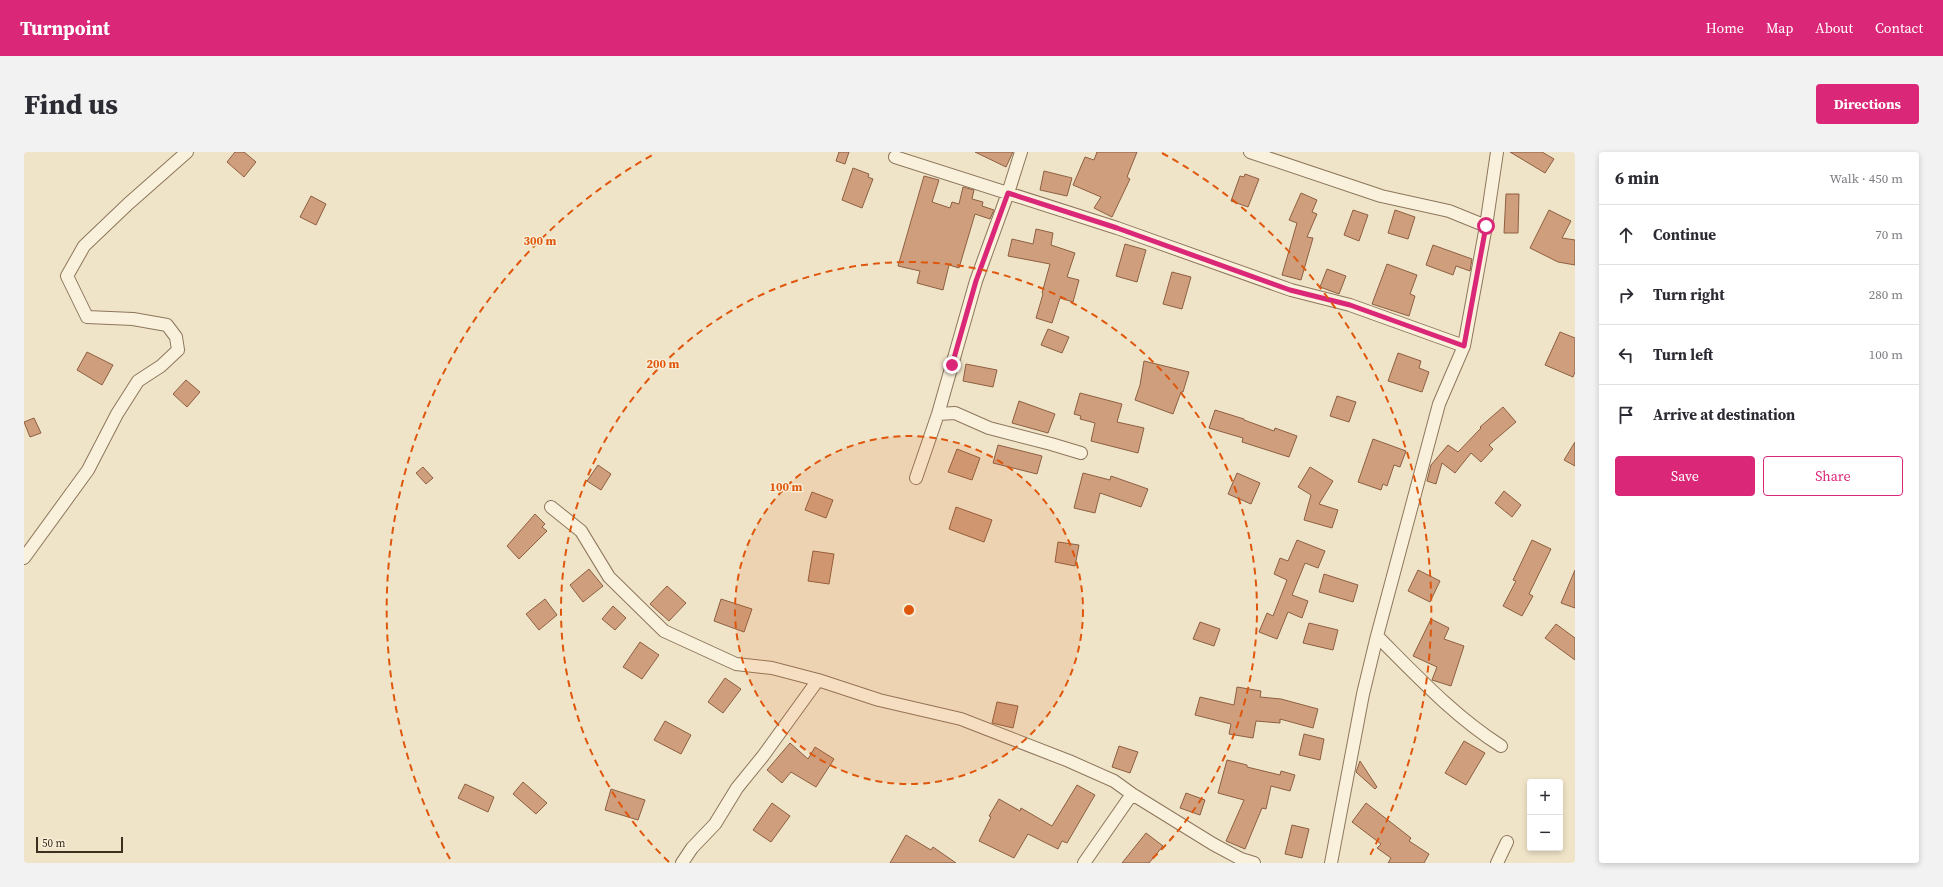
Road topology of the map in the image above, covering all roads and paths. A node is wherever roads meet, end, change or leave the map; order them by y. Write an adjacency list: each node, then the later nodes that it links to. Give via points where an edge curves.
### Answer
1 (187, 152): 13 (street, via 84,246 67,276 87,318 132,319 167,325 176,336 178,350 161,366 138,381 117,414 88,470)
2 (1020, 152): 6 (street)
3 (1250, 152): 7 (street, via 1381,196 1449,212)
4 (1497, 152): 7 (street)
5 (895, 157): 6 (street)
6 (1008, 193): 8 (street, via 1117,228 1290,290 1350,305); 9 (street, via 976,281)
7 (1486, 226): 8 (street)
8 (1464, 346): 14 (street, via 1439,404)
9 (938, 414): 10 (street, via 956,413 989,428); 11 (street)
10 (1081, 454)
11 (916, 478)
12 (551, 507): 15 (street, via 581,530 609,577 664,632 736,664 772,668)
13 (24, 558)
14 (1377, 636): 16 (street, via 1470,725); 22 (street, via 1363,694)
15 (818, 680): 17 (street, via 879,700 961,720 1069,761 1114,781); 19 (street, via 737,788 715,824 692,848)
16 (1501, 746)
17 (1132, 794): 20 (street); 21 (street, via 1213,844)
18 (1507, 842): 23 (street)
19 (682, 863)
20 (1084, 863)
21 (1254, 863)
22 (1331, 863)
23 (1497, 863)

